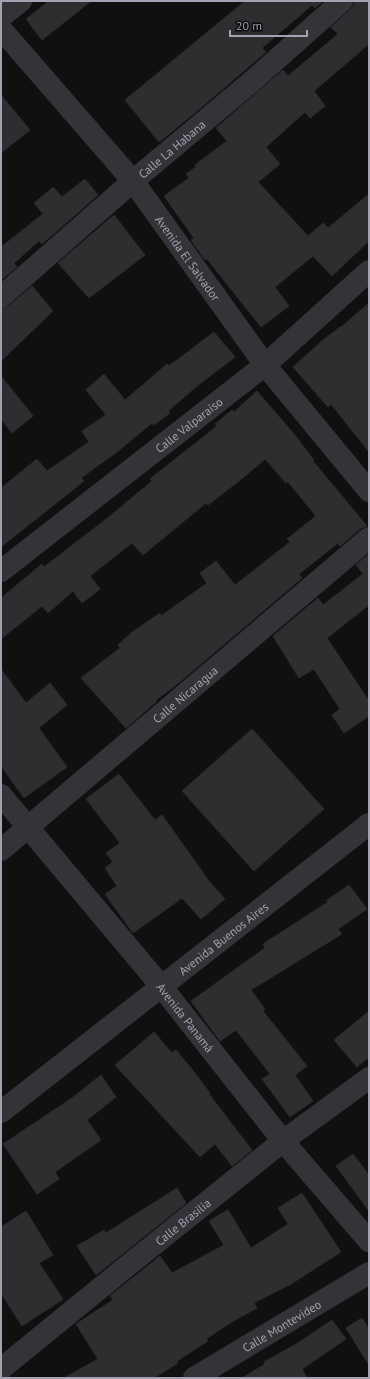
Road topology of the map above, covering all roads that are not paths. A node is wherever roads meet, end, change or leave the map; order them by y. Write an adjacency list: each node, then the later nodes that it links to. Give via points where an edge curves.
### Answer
1 (21, 1): 3 (street)
2 (342, 1): 5 (street, Calle La Habana, via 250,83)
3 (1, 18)
4 (1, 29): 5 (street, Avenida El Salvador)
5 (133, 181): 7 (street, Calle La Habana); 8 (street, Avenida El Salvador)
6 (369, 271): 8 (street, Calle Valparaíso)
7 (1, 297)
8 (265, 365): 9 (street, Avenida El Salvador); 11 (street, Calle Valparaíso)
9 (369, 491)
10 (369, 538): 14 (street, Calle Nicaragua)
11 (1, 571)
12 (1, 794): 14 (street, Avenida Panamá)
13 (369, 824): 16 (street, Avenida Buenos Aires)
14 (28, 828): 15 (street, Calle Nicaragua); 16 (street, Avenida Panamá)
15 (1, 850)
16 (161, 986): 18 (street, Avenida Buenos Aires); 19 (street, Avenida Panamá)
17 (369, 1078): 19 (street, Calle Brasilia)
18 (1, 1112)
19 (283, 1141): 20 (street, Avenida Panamá); 22 (street, Calle Brasilia)
20 (369, 1241)
21 (369, 1273): 23 (street, Calle Montevideo)
22 (1, 1369)
23 (194, 1378)

